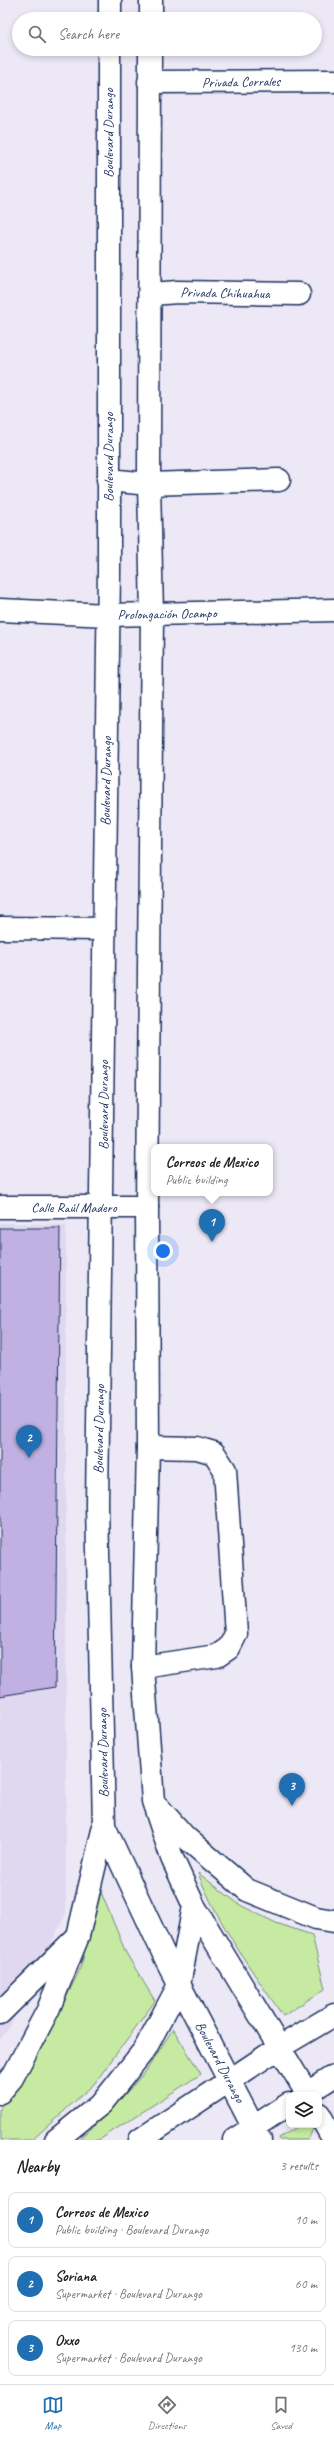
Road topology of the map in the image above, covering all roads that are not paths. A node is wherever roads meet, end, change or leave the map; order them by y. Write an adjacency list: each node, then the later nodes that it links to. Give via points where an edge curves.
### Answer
1 (110, 0): 3 (main road)
2 (151, 0): 4 (main road)
3 (110, 12)
4 (151, 12)
5 (109, 56): 11 (main road, Boulevard Durango)
6 (150, 56): 8 (main road)
7 (334, 81): 8 (main road, Privada Corrales)
8 (149, 82): 9 (main road)
9 (151, 294): 10 (main road, Privada Chihuahua); 13 (main road)
10 (299, 294)
11 (108, 480): 13 (main road); 17 (main road, Boulevard Durango)
12 (279, 480): 13 (main road)
13 (149, 484): 16 (main road)
14 (0, 610): 17 (main road, Prolongación Ocampo)
15 (334, 610): 16 (main road, Prolongación Ocampo)
16 (152, 614): 17 (main road, Prolongación Ocampo); 22 (main road)
17 (108, 615): 19 (main road, Boulevard Durango)
18 (0, 928): 19 (main road)
19 (104, 929): 21 (main road, Boulevard Durango)
20 (0, 1207): 21 (main road, Calle Raúl Madero)
21 (102, 1207): 22 (main road, Calle Raúl Madero); 26 (main road, Boulevard Durango, via 97,1505)
22 (147, 1207): 23 (main road)
23 (148, 1447): 24 (main road); 24 (main road, via 197,1448 214,1453 225,1470 236,1634 228,1648 217,1656)
24 (143, 1667): 25 (main road)
25 (153, 1801): 27 (main road, via 172,1858); 28 (main road, via 185,1837 247,1890 316,1918)
26 (104, 1826): 29 (main road); 30 (main road, Boulevard Durango)
27 (194, 1906): 30 (main road); 33 (main road)
28 (334, 1921)
29 (78, 1936): 31 (main road); 36 (main road, via 48,2010 12,2078)
30 (179, 1985): 35 (main road, Boulevard Durango); 43 (main road, via 145,2049 102,2103)
31 (0, 2013)
32 (334, 2015): 33 (main road)
33 (280, 2047): 35 (main road); 37 (main road)
34 (334, 2076): 38 (main road)
35 (228, 2081): 41 (main road, Boulevard Durango); 44 (main road)
36 (0, 2092)
37 (305, 2092)
38 (309, 2092)
39 (286, 2107): 41 (main road)
40 (322, 2119): 42 (main road)
41 (257, 2133): 45 (main road)
42 (333, 2139)
43 (56, 2140)
44 (140, 2140)
45 (234, 2140)

